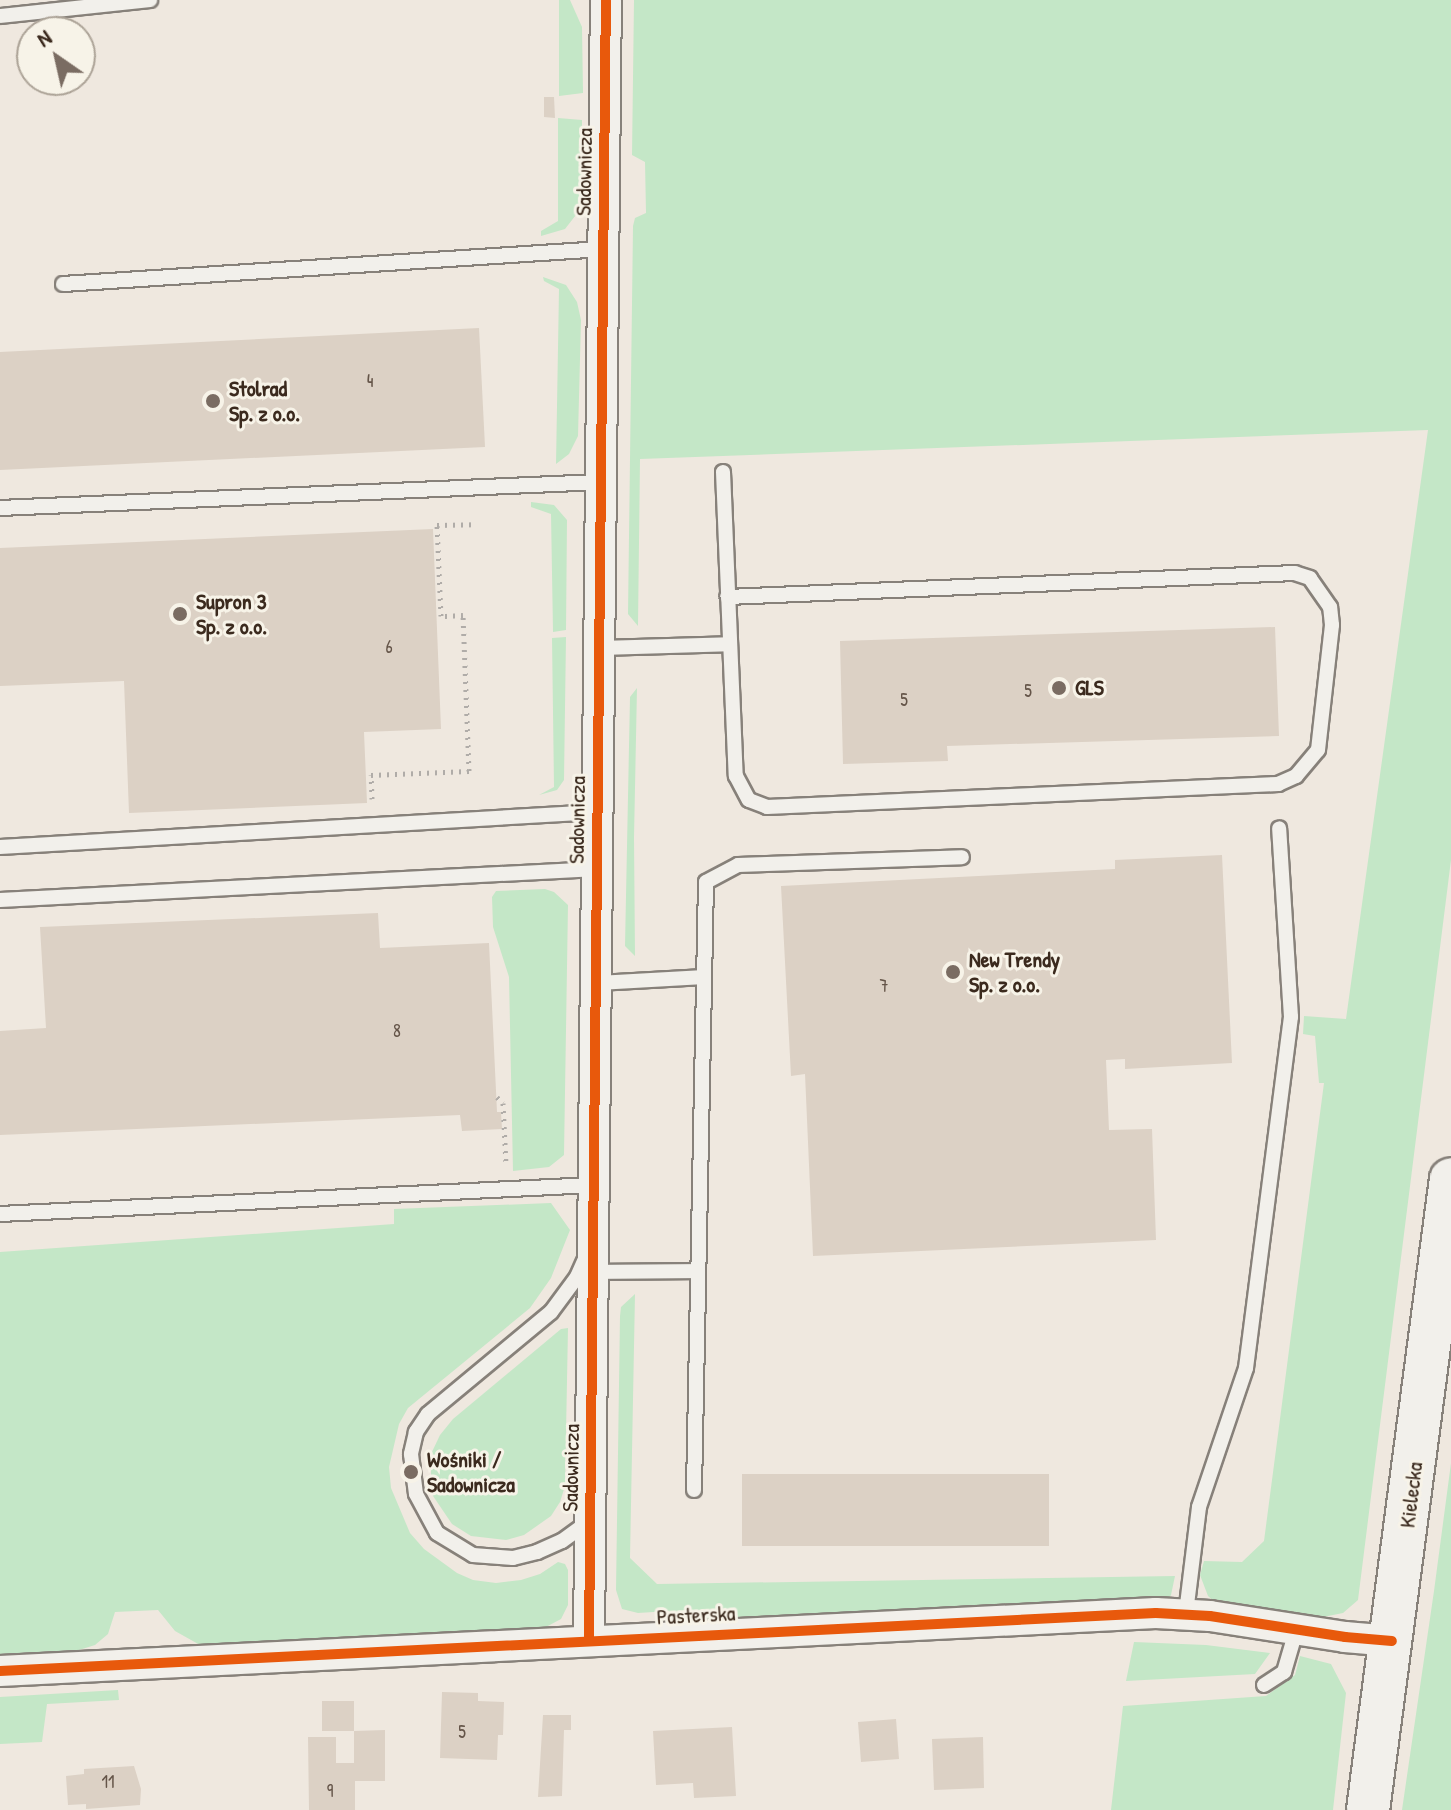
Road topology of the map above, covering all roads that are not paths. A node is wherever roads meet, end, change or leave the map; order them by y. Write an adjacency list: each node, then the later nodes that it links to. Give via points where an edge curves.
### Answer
1 (150, 0): 3 (lane)
2 (606, 0): 4 (street, Sadownicza)
3 (0, 16)
4 (603, 249): 5 (lane); 7 (street, Sadownicza)
5 (63, 284)
6 (723, 472): 9 (lane)
7 (601, 482): 8 (lane); 11 (street, Sadownicza)
8 (0, 508)
9 (728, 597): 10 (lane); 10 (lane, via 1295,573 1310,578 1321,593 1332,625 1318,750 1296,776 1278,784 767,807 749,800 736,776)
10 (730, 644): 11 (lane)
11 (599, 648): 12 (street, Sadownicza)
12 (597, 812): 14 (lane); 16 (street, Sadownicza)
13 (1279, 828): 28 (lane, via 1291,1017 1246,1368 1199,1507)
14 (0, 847)
15 (962, 857): 18 (lane, via 738,865 720,872 706,882)
16 (597, 869): 17 (lane); 19 (street, Sadownicza)
17 (0, 900)
18 (702, 977): 19 (lane); 24 (lane)
19 (596, 983): 21 (street, Sadownicza)
20 (1451, 1179): 31 (main road, Kielecka)
21 (594, 1185): 22 (lane); 23 (street, Sadownicza)
22 (0, 1214)
23 (593, 1242): 25 (street, Sadownicza); 27 (lane, via 577,1277 551,1312 428,1414 416,1432 411,1454 416,1494 437,1533 473,1555 513,1558 537,1552)
24 (698, 1271): 25 (lane); 26 (lane)
25 (593, 1272): 27 (street, Sadownicza)
26 (694, 1490)
27 (590, 1521): 30 (street, Sadownicza)
28 (1186, 1613): 29 (street, Pasterska); 30 (street, Pasterska)
29 (1296, 1631): 31 (street, Pasterska); 33 (lane, via 1284,1672)
30 (589, 1640): 32 (street, Pasterska)
31 (1392, 1641): 34 (main road, Kielecka)
32 (0, 1671)
33 (1264, 1685)
34 (1368, 1810)

